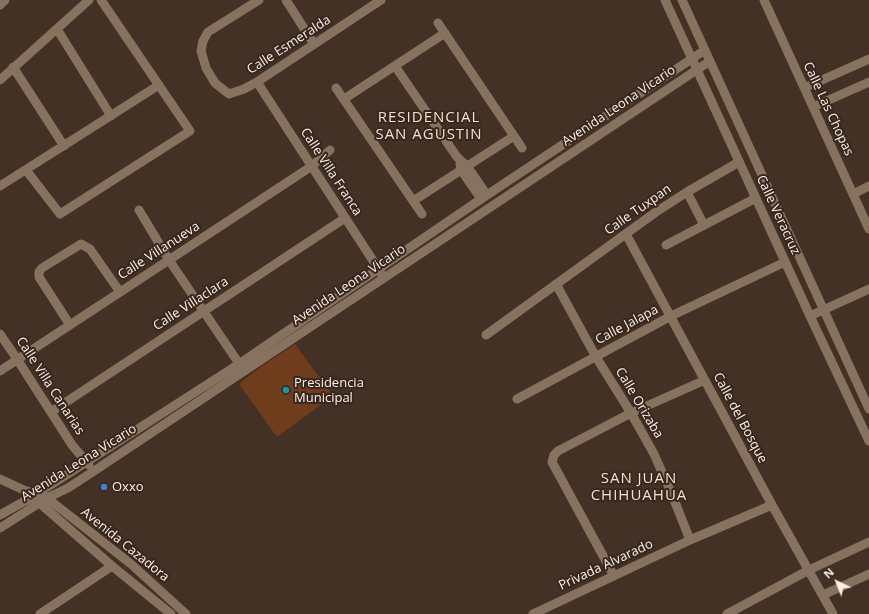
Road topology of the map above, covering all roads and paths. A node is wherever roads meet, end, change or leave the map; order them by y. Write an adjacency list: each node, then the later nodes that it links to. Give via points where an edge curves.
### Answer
1 (5, 0): 10 (street)
2 (89, 0): 12 (street)
3 (101, 0): 25 (street)
4 (259, 0): 23 (street, Calle Esmeralda, via 208,32 201,51 206,68 215,83 229,94)
5 (286, 0): 14 (street)
6 (381, 0): 14 (street, Calle Esmeralda)
7 (665, 0): 16 (street, Calle Veracruz)
8 (682, 0): 15 (street, Calle Veracruz)
9 (765, 0): 27 (street, Calle Las Chopas)
10 (0, 5)
11 (438, 23): 13 (street)
12 (57, 29): 20 (street); 30 (street)
13 (445, 33): 19 (street); 31 (street)
14 (314, 44): 23 (street, Calle Esmeralda)
15 (705, 50): 16 (street, Avenida Leona Vicario); 18 (street, Calle Veracruz)
16 (692, 59): 21 (street, Calle Veracruz); 45 (street, Avenida Leona Vicario)
17 (869, 59): 27 (street)
18 (710, 61): 21 (street, Avenida Leona Vicario); 32 (street, Calle Veracruz)
19 (395, 66): 28 (street); 39 (street)
20 (13, 67): 22 (street); 34 (street)
21 (697, 70): 33 (street, Calle Veracruz); 58 (street, Avenida Leona Vicario)
22 (0, 80)
23 (257, 82): 38 (street, Calle Villa Franca)
24 (869, 82): 29 (street)
25 (159, 85): 30 (street); 40 (street, via 190,131 60,214)
26 (336, 88): 28 (street)
27 (804, 88): 29 (street, Calle Las Chopas)
28 (344, 99): 47 (street)
29 (813, 107): 44 (street, Calle Las Chopas)
30 (111, 116): 34 (street)
31 (514, 136): 35 (street); 39 (street)
32 (745, 138): 33 (street); 62 (street, Calle Veracruz)
33 (731, 145): 37 (street, Calle Veracruz)
34 (64, 146): 40 (street)
35 (522, 148)
36 (330, 150): 38 (street, Calle Villanueva)
37 (739, 162): 43 (street, Calle Tuxpan); 46 (street, Calle Veracruz)
38 (312, 166): 50 (street, Calle Villa Franca); 55 (street, Calle Villanueva)
39 (464, 168): 45 (street); 47 (street)
40 (26, 170): 41 (street)
41 (0, 186)
42 (869, 186): 44 (street)
43 (687, 192): 51 (street); 53 (street, Calle Tuxpan)
44 (853, 194): 52 (street, Calle Las Chopas)
45 (484, 197): 57 (street, Avenida Leona Vicario)
46 (756, 198): 51 (street); 56 (street, Calle Veracruz)
47 (414, 201): 49 (street)
48 (139, 210): 55 (street)
49 (422, 214)
50 (345, 218): 57 (street, Calle Villa Franca); 63 (street, Calle Villaclara)
51 (704, 225): 54 (street)
52 (869, 229)
53 (626, 234): 59 (street, Calle Tuxpan); 64 (street, Calle del Bosque)
54 (666, 245)
55 (169, 260): 61 (street, Calle Villanueva); 63 (street)
56 (785, 262): 64 (street, Calle Jalapa); 65 (street, Calle Veracruz)
57 (378, 269): 58 (street, Calle Villa Franca); 71 (street, Avenida Leona Vicario)
58 (384, 277): 71 (street, Avenida Leona Vicario)
59 (556, 284): 68 (street, Calle Tuxpan); 69 (street, Calle Orizaba)
60 (869, 289): 62 (street)
61 (120, 292): 66 (street, Calle Villanueva); 66 (street, via 90,249 81,244 42,268 39,277)
62 (823, 310): 65 (street); 75 (street, Calle Veracruz)
63 (204, 311): 71 (street); 76 (street, Calle Villaclara)
64 (671, 316): 69 (street, Calle Jalapa); 73 (street, Calle del Bosque)
65 (810, 316): 78 (street, Calle Veracruz)
66 (70, 325): 70 (street, Calle Villanueva)
67 (0, 334): 70 (street, Calle Villa Canarias)
68 (486, 335)
69 (596, 357): 74 (street, Calle Jalapa); 77 (street, Calle Orizaba)
70 (18, 359): 72 (street, Calle Villanueva); 76 (street, Calle Villa Canarias)
71 (242, 368): 79 (street, Avenida Leona Vicario); 80 (street, Avenida Leona Vicario)
72 (0, 370)
73 (705, 380): 77 (street); 84 (street, Calle del Bosque)
74 (517, 399)
75 (869, 409)
76 (51, 412): 79 (street, Calle Villa Canarias)
77 (631, 413): 88 (street, Calle Orizaba, via 664,475); 93 (street, via 558,451 552,462)
78 (869, 441)
79 (86, 462): 80 (street, Calle Villa Canarias); 82 (street, Avenida Leona Vicario)
80 (94, 471): 83 (street, Avenida Leona Vicario)
81 (0, 479): 82 (street, Avenida Cazadora)
82 (32, 494): 83 (street, Avenida Cazadora); 86 (street, Avenida Leona Vicario)
83 (43, 501): 85 (street, Avenida Cazadora); 87 (street, Avenida Leona Vicario)
84 (772, 505): 88 (street, Privada Alvarado); 91 (street, Calle del Bosque)
85 (57, 513): 90 (street, Avenida Cazadora); 95 (street, Avenida Cazadora, via 131,564)
86 (0, 515)
87 (0, 528)
88 (690, 540): 93 (street, Privada Alvarado)
89 (869, 542): 91 (street)
90 (112, 566): 96 (street, Avenida Cazadora); 97 (street)
91 (809, 570): 94 (street, Calle del Bosque); 100 (street)
92 (869, 574): 94 (street)
93 (614, 576): 99 (street, Privada Alvarado)
94 (823, 596): 101 (street, Calle del Bosque)
95 (178, 606): 96 (street); 98 (street, Avenida Cazadora)
96 (168, 613)
97 (40, 614)
98 (186, 614)
99 (533, 614)
100 (727, 614)
101 (833, 614)

